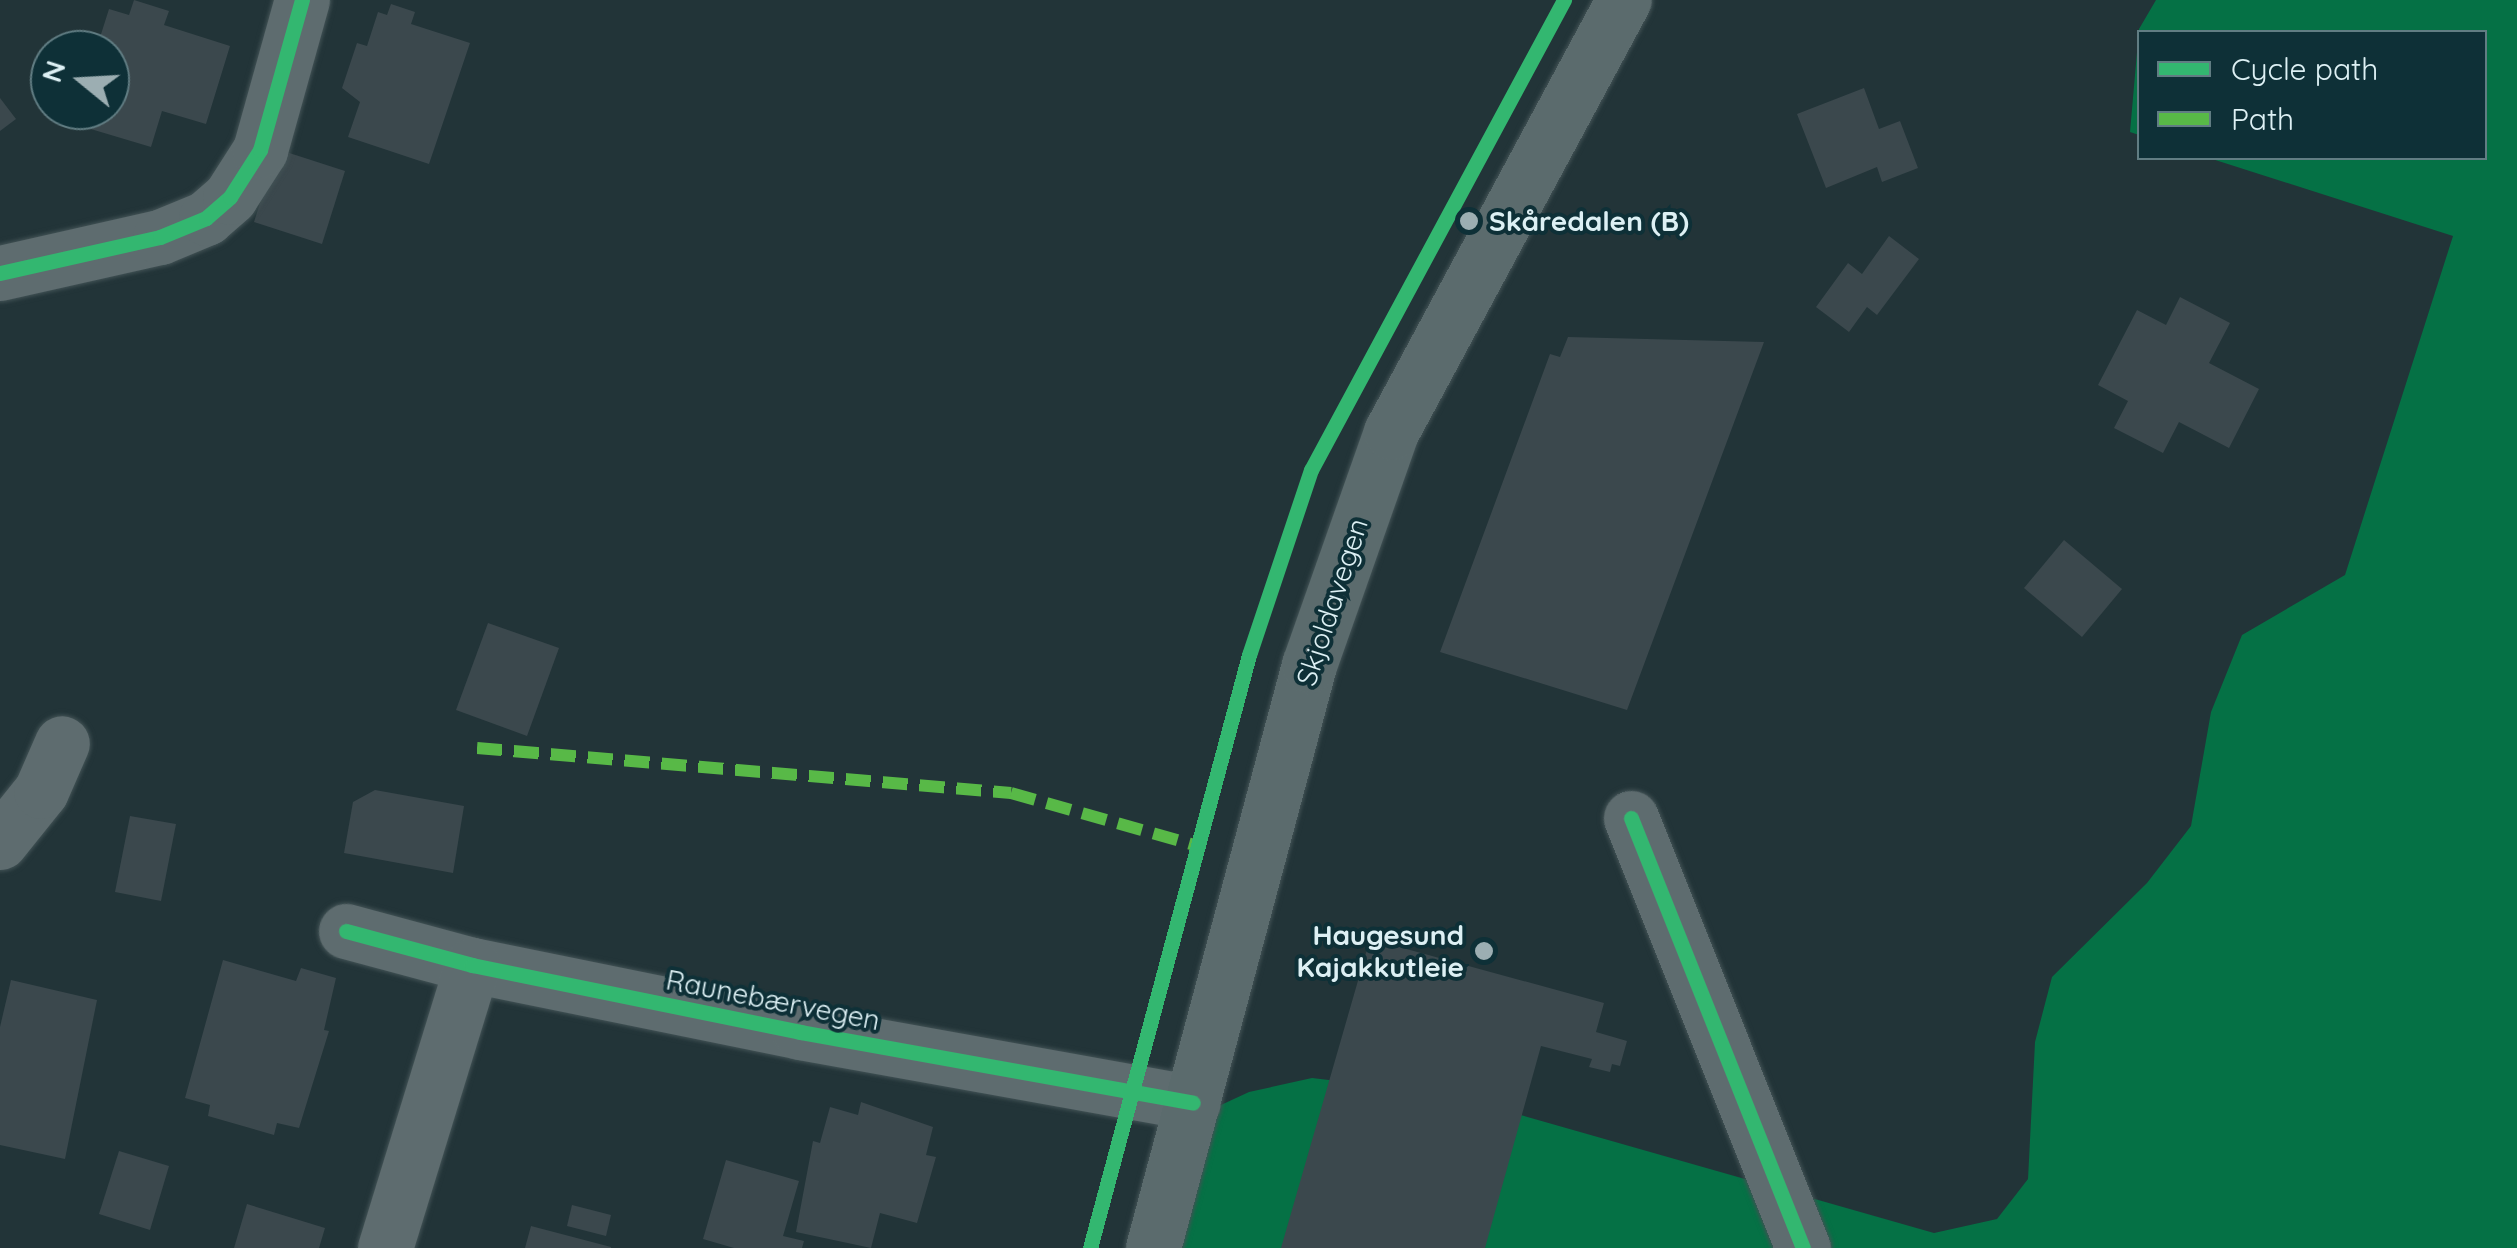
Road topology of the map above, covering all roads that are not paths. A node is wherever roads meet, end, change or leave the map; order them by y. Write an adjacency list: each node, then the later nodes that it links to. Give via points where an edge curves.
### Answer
1 (302, 0): 3 (street, via 260,150 230,197 206,218 160,237)
2 (1624, 0): 9 (main road, Skjoldavegen, via 1391,432 1310,665)
3 (0, 273)
4 (62, 743): 6 (street, via 41,791)
5 (1631, 818): 12 (street)
6 (0, 842)
7 (346, 931): 8 (street, Raunebærvegen)
8 (472, 965): 9 (street, Raunebærvegen); 10 (street)
9 (1193, 1104): 11 (main road, Skjoldavegen)
10 (385, 1248)
11 (1153, 1248)
12 (1803, 1248)

